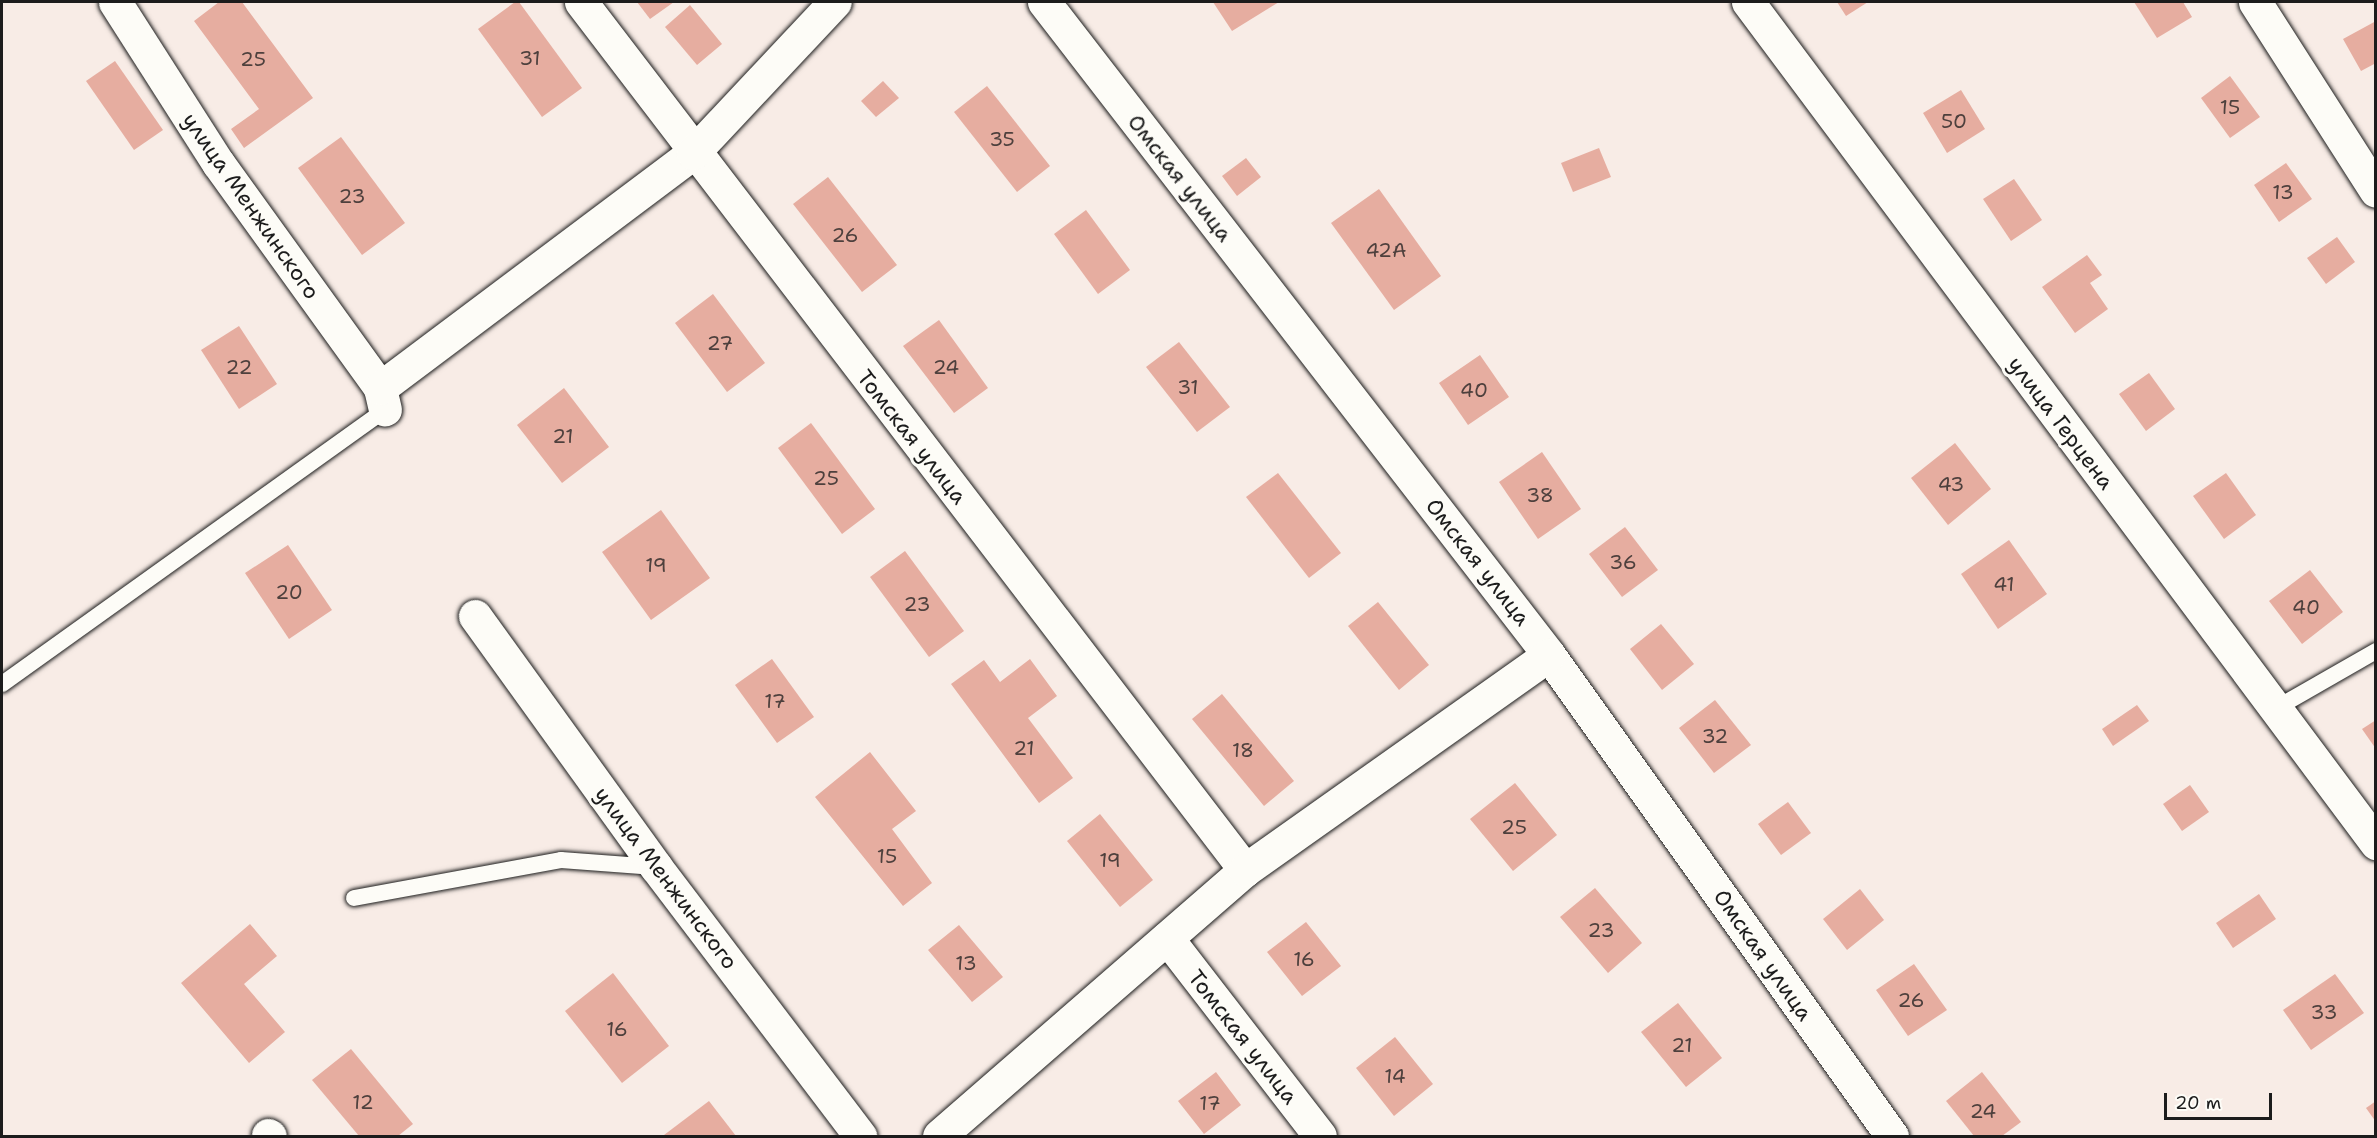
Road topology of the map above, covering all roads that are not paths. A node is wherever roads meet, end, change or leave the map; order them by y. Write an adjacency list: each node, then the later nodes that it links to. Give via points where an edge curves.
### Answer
1 (115, 2): 9 (street, улица Менжинского, via 218,163)
2 (580, 2): 7 (street, Томская улица)
3 (835, 2): 7 (street)
4 (1044, 2): 12 (street, Омская улица)
5 (1748, 2): 14 (street, улица Герцена)
6 (2255, 2): 8 (street)
7 (693, 153): 9 (street); 17 (street, Томская улица)
8 (2376, 191)
9 (383, 399): 13 (lane)
10 (475, 616): 16 (street, улица Менжинского)
11 (2376, 651): 14 (lane)
12 (1549, 655): 17 (street); 23 (street, Омская улица)
13 (2, 684)
14 (2273, 710): 15 (street, улица Герцена)
15 (2376, 843)
16 (656, 867): 18 (lane, via 561,860); 20 (street, улица Менжинского)
17 (1245, 870): 19 (street)
18 (354, 898)
19 (1167, 938): 21 (street); 22 (street, Томская улица)
20 (860, 1137)
21 (939, 1137)
22 (1320, 1137)
23 (1892, 1137)

